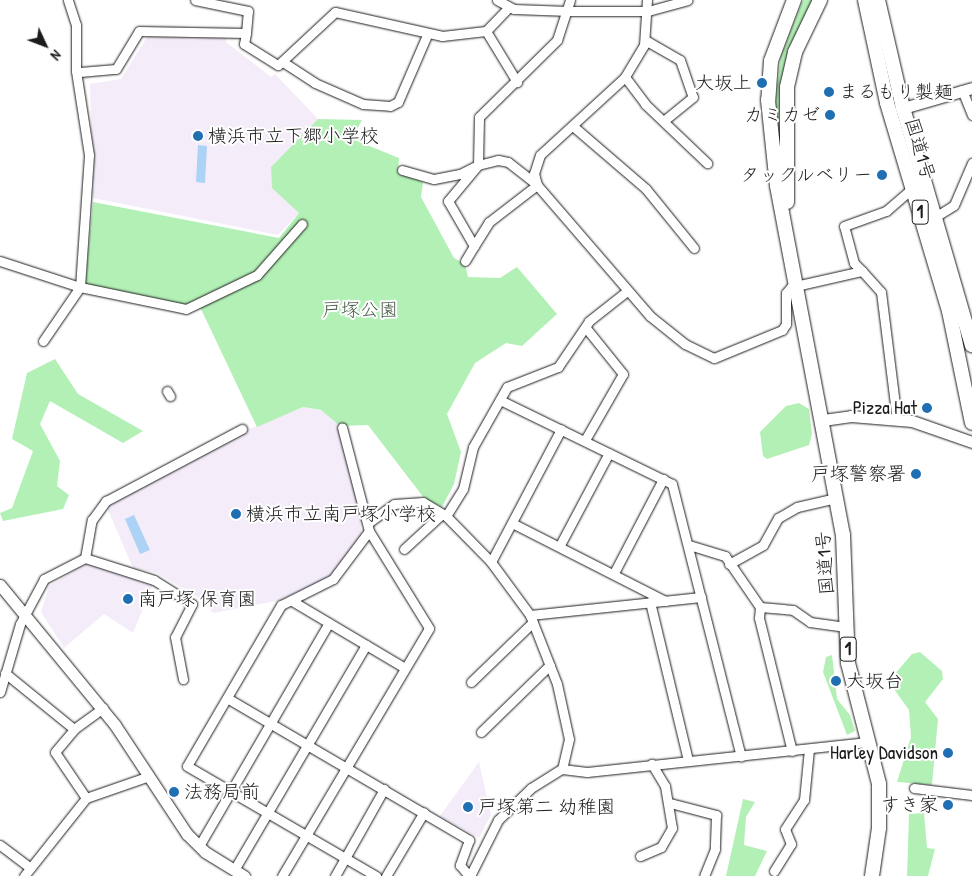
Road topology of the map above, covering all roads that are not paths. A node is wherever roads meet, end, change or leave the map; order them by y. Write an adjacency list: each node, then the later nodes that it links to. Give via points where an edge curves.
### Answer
1 (68, 0): 19 (street, via 76,25)
2 (194, 0): 15 (street, via 248,11)
3 (497, 0): 11 (street)
4 (570, 0): 12 (street)
5 (647, 0): 13 (street)
6 (688, 0): 13 (street)
7 (794, 0): 37 (highway, 国道1号 / 1, via 771,61 768,100 777,186)
8 (820, 0): 37 (highway, 国道1号 / 1, via 795,52 787,86 784,144)
9 (865, 0): 32 (highway, 国道1号 / 1, via 887,102)
10 (878, 0): 23 (highway, 国道1号 / 1)
11 (512, 6): 12 (street); 14 (street)
12 (569, 11): 13 (street); 21 (street, via 557,40)
13 (648, 11): 17 (street)
14 (486, 31): 16 (street); 21 (street)
15 (246, 33): 18 (street, via 246,46 278,65); 19 (street, via 139,31 116,70)
16 (427, 35): 18 (street, via 335,12); 18 (street, via 398,102 390,106 363,104 315,83)
17 (645, 40): 20 (street); 25 (street, via 680,60 693,97)
18 (283, 62)
19 (80, 72): 42 (street, via 89,155)
20 (625, 77): 25 (street); 26 (street)
21 (517, 82): 29 (street, via 476,123)
22 (967, 89): 23 (street); 24 (street)
23 (903, 108): 33 (highway, 国道1号 / 1)
24 (972, 115)
25 (664, 120): 27 (street)
26 (574, 127): 31 (street, via 540,155 534,174); 36 (street, via 646,189)
27 (707, 163)
28 (972, 164): 33 (street, via 954,205)
29 (478, 165): 30 (street, via 434,179); 31 (street, via 508,162); 35 (street, via 448,201)
30 (402, 170)
31 (537, 185): 35 (street, via 489,222); 43 (street)
32 (912, 188): 40 (street, via 886,211 844,226 854,263); 50 (highway, 国道1号 / 1, via 951,320)
33 (935, 218): 46 (highway, 国道1号 / 1)
34 (302, 224): 42 (street, via 257,275 186,309)
35 (474, 246): 39 (street)
36 (694, 248)
37 (790, 248): 41 (highway, 国道1号 / 1)
38 (0, 261): 42 (street)
39 (465, 261)
40 (862, 271): 41 (street); 49 (street, via 882,292)
41 (797, 284): 43 (street, via 786,293 786,324 782,330 714,358 668,332); 48 (highway, 国道1号 / 1)
42 (80, 287): 45 (street)
43 (627, 291): 44 (street, via 602,308)
44 (586, 328): 47 (street, via 558,367 507,387); 54 (street, via 623,374)
45 (43, 341)
46 (972, 345)
47 (500, 400): 53 (street); 59 (street, via 473,447 463,489)
48 (823, 420): 49 (street, via 851,416); 58 (highway, 国道1号 / 1)
49 (897, 420): 55 (street)
50 (972, 423)
51 (342, 427): 61 (street)
52 (242, 429): 65 (street, via 106,501 92,520)
53 (561, 429): 54 (street); 60 (street)
54 (585, 440): 56 (street)
55 (972, 442)
56 (609, 453): 57 (street); 62 (street)
57 (663, 479): 63 (street, via 672,484); 68 (street)
58 (836, 498): 67 (street, via 797,507 778,518 763,545); 78 (highway, 国道1号 / 1, via 846,569)
59 (444, 515): 61 (street, via 411,501 394,504); 64 (street); 66 (street)
60 (512, 523): 62 (street); 66 (street)
61 (369, 527): 72 (street, via 333,579); 81 (street, via 429,628)
62 (560, 545): 68 (street)
63 (689, 545): 67 (street, via 714,549); 70 (street)
64 (404, 549)
65 (85, 558): 75 (street, via 44,579); 83 (street, via 154,580 192,604 175,637)
66 (492, 562): 76 (street)
67 (730, 564): 74 (street)
68 (615, 572): 71 (street)
69 (0, 585): 75 (street)
70 (701, 597): 71 (street); 95 (street)
71 (665, 601): 73 (street)
72 (292, 602): 77 (street); 86 (street, via 281,605)
73 (650, 602): 76 (street); 96 (street)
74 (760, 607): 78 (street, via 793,610 810,622); 94 (street, via 759,618)
75 (26, 616): 82 (street); 87 (street)
76 (532, 619): 80 (street); 84 (street)
77 (329, 623): 79 (street); 88 (street)
78 (846, 627): 91 (highway, 国道1号 / 1, via 848,663)
79 (366, 645): 81 (street); 92 (street)
80 (550, 665): 90 (street); 99 (street, via 567,720 569,739)
81 (405, 668): 98 (street)
82 (6, 673): 85 (street); 89 (street)
83 (183, 679)
84 (471, 682)
85 (0, 692)
86 (227, 698): 88 (street); 103 (street, via 188,766)
87 (103, 708): 89 (street); 100 (street)
88 (271, 722): 92 (street); 103 (street)
89 (74, 729): 105 (street, via 55,752)
90 (480, 732)
91 (868, 742): 93 (street); 124 (highway, 国道1号 / 1, via 880,807)
92 (308, 744): 98 (street); 108 (street)
93 (809, 749): 94 (street); 115 (street, via 804,800 785,829 791,844)
94 (792, 751): 95 (street)
95 (740, 756): 96 (street)
96 (688, 760): 97 (street)
97 (652, 764): 99 (street, via 587,772); 106 (street)
98 (347, 766): 102 (street); 109 (street)
99 (562, 769): 122 (street, via 531,788 498,820)
100 (149, 776): 105 (street); 111 (street)
101 (914, 788): 104 (street)
102 (384, 789): 107 (street); 113 (street)
103 (231, 791): 108 (street); 111 (street)
104 (972, 795)
105 (86, 798): 114 (street)
106 (670, 804): 112 (street, via 667,838 661,847); 123 (street, via 716,815 715,849)
107 (424, 812): 121 (street); 122 (street, via 469,840 460,865)
108 (268, 813): 109 (street); 116 (street)
109 (306, 835): 113 (street); 118 (street)
110 (0, 845): 114 (street)
111 (199, 846): 116 (street)
112 (640, 856)
113 (345, 858): 119 (street); 120 (street)
114 (30, 868): 117 (street)
115 (774, 871)
116 (239, 873)
117 (24, 876)
118 (282, 876)
119 (335, 876)
120 (376, 876)
121 (386, 876)
122 (470, 876)
123 (704, 876)
124 (872, 876)

